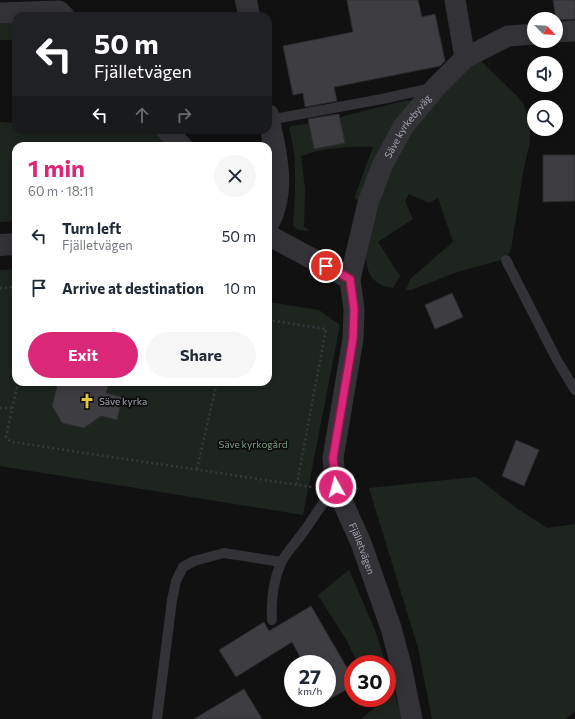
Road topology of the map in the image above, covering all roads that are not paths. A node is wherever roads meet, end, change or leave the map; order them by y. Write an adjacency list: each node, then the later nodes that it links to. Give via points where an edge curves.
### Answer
1 (246, 0): 6 (street)
2 (455, 0): 11 (street)
3 (61, 9): 5 (street)
4 (12, 12): 7 (street)
5 (15, 12)
6 (248, 12)
7 (0, 13)
8 (575, 31): 9 (street)
9 (563, 32)
10 (527, 35): 11 (street, Säve kyrkebyväg, via 508,36)
11 (465, 58): 12 (street, Säve kyrkebyväg)
12 (436, 87): 13 (lane); 22 (street, Säve kyrkebyväg, via 403,127 382,166 368,203)
13 (272, 117)
14 (170, 134): 16 (street)
15 (272, 134): 17 (street, via 278,183)
16 (178, 142)
17 (272, 216)
18 (272, 237): 22 (street)
19 (12, 244): 20 (street)
20 (0, 245)
21 (506, 260): 23 (lane)
22 (350, 279): 24 (street, Fjälletvägen, via 354,309 353,339 333,458)
23 (575, 390)
24 (332, 491): 25 (lane); 28 (street, Fjälletvägen, via 361,543 391,628)
25 (281, 562): 26 (lane, via 275,582); 27 (lane, via 224,553 194,561 183,567 176,581 172,600)
26 (272, 620)
27 (157, 719)
28 (412, 719)

